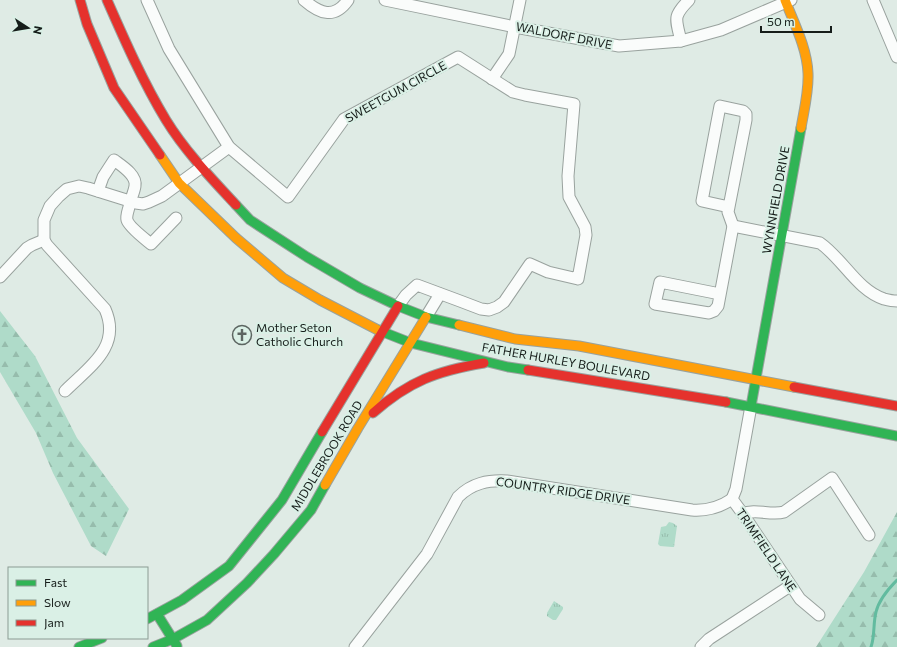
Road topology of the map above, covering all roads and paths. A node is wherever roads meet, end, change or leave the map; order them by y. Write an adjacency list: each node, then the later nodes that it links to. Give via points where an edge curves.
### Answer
1 (80, 0): 17 (main road, FATHER HURLEY BOULEVARD, via 87,24 114,88)
2 (107, 0): 16 (main road, FATHER HURLEY BOULEVARD, via 133,60 163,114)
3 (147, 0): 15 (street, SWEETGUM CIRCLE, via 169,49)
4 (304, 0): 5 (street, via 315,9 334,13)
5 (348, 0)
6 (385, 0): 11 (street, WALDORF DRIVE)
7 (520, 0): 11 (street)
8 (689, 0): 12 (street, via 676,17)
9 (873, 0): 13 (street)
10 (787, 1): 12 (street, WALDORF DRIVE, via 721,30); 23 (main road, WYNNFIELD DRIVE, via 805,53 808,73 807,94)
11 (515, 27): 12 (street, WALDORF DRIVE, via 619,46); 14 (street, via 509,54)
12 (681, 41)
13 (897, 57)
14 (492, 79): 15 (street, SWEETGUM CIRCLE, via 458,57 344,119 288,197); 26 (street, SWEETGUM CIRCLE, via 513,92 574,104 568,176 569,197 585,227 586,235 578,279 548,272 530,264 504,302 489,310)
15 (229, 147): 16 (street)
16 (201, 167): 17 (street); 29 (main road, FATHER HURLEY BOULEVARD, via 250,220 360,288)
17 (179, 183): 19 (street, via 149,202 143,204); 31 (main road, FATHER HURLEY BOULEVARD, via 236,238 283,278)
18 (98, 191): 19 (street); 19 (street, via 114,160 132,175 135,181); 24 (street, via 79,186 68,189 59,196 50,206 44,220)
19 (130, 201): 21 (street, via 127,213 129,223 151,244)
20 (729, 207): 20 (street, via 702,201 720,106 746,114); 22 (street, via 728,212)
21 (176, 218)
22 (733, 226): 23 (street); 27 (street)
23 (782, 236): 28 (street, via 820,243 829,249 859,282 885,299); 34 (main road, WYNNFIELD DRIVE)
24 (44, 240): 25 (street, via 27,248); 35 (street, via 105,309 110,319 111,331 103,352)
25 (0, 277)
26 (440, 294): 29 (street, SWEETGUM CIRCLE, via 418,285); 30 (street)
27 (720, 294): 27 (street, via 718,306 709,313 655,304 660,282)
28 (897, 301)
29 (398, 306): 30 (main road, FATHER HURLEY BOULEVARD); 31 (main road, MIDDLEBROOK ROAD)
30 (426, 317): 32 (main road, MIDDLEBROOK ROAD); 34 (main road, FATHER HURLEY BOULEVARD, via 515,339 579,346)
31 (381, 332): 32 (main road, FATHER HURLEY BOULEVARD); 44 (main road, MIDDLEBROOK ROAD, via 282,500 229,566 182,600)
32 (411, 343): 33 (main road, FATHER HURLEY BOULEVARD); 38 (main road, MIDDLEBROOK ROAD)
33 (489, 362): 36 (main road, FATHER HURLEY BOULEVARD); 38 (main road, via 451,369 420,379 388,400)
34 (756, 379): 36 (main road, WYNNFIELD DRIVE); 37 (main road, FATHER HURLEY BOULEVARD)
35 (65, 391)
36 (751, 406): 39 (main road, FATHER HURLEY BOULEVARD); 40 (street, TRIMFIELD LANE)
37 (897, 406)
38 (358, 428): 48 (main road, MIDDLEBROOK ROAD, via 311,510 274,554 207,620)
39 (897, 436)
40 (732, 499): 41 (street, TRIMFIELD LANE); 51 (street, COUNTRY RIDGE DRIVE, via 713,509 692,510 507,481 492,480 480,483 458,497 427,554)
41 (743, 514): 42 (street, via 749,511 775,514 784,512 832,478); 43 (street, TRIMFIELD LANE)
42 (869, 535)
43 (790, 586): 45 (street, TRIMFIELD LANE, via 800,599); 52 (street, via 709,639)
44 (157, 614): 46 (main road, MIDDLEBROOK ROAD); 48 (main road)
45 (819, 615)
46 (148, 618)
47 (99, 639): 49 (main road)
48 (175, 643): 50 (main road, MIDDLEBROOK ROAD)
49 (79, 647)
50 (152, 647)
51 (355, 647)
52 (701, 647)

